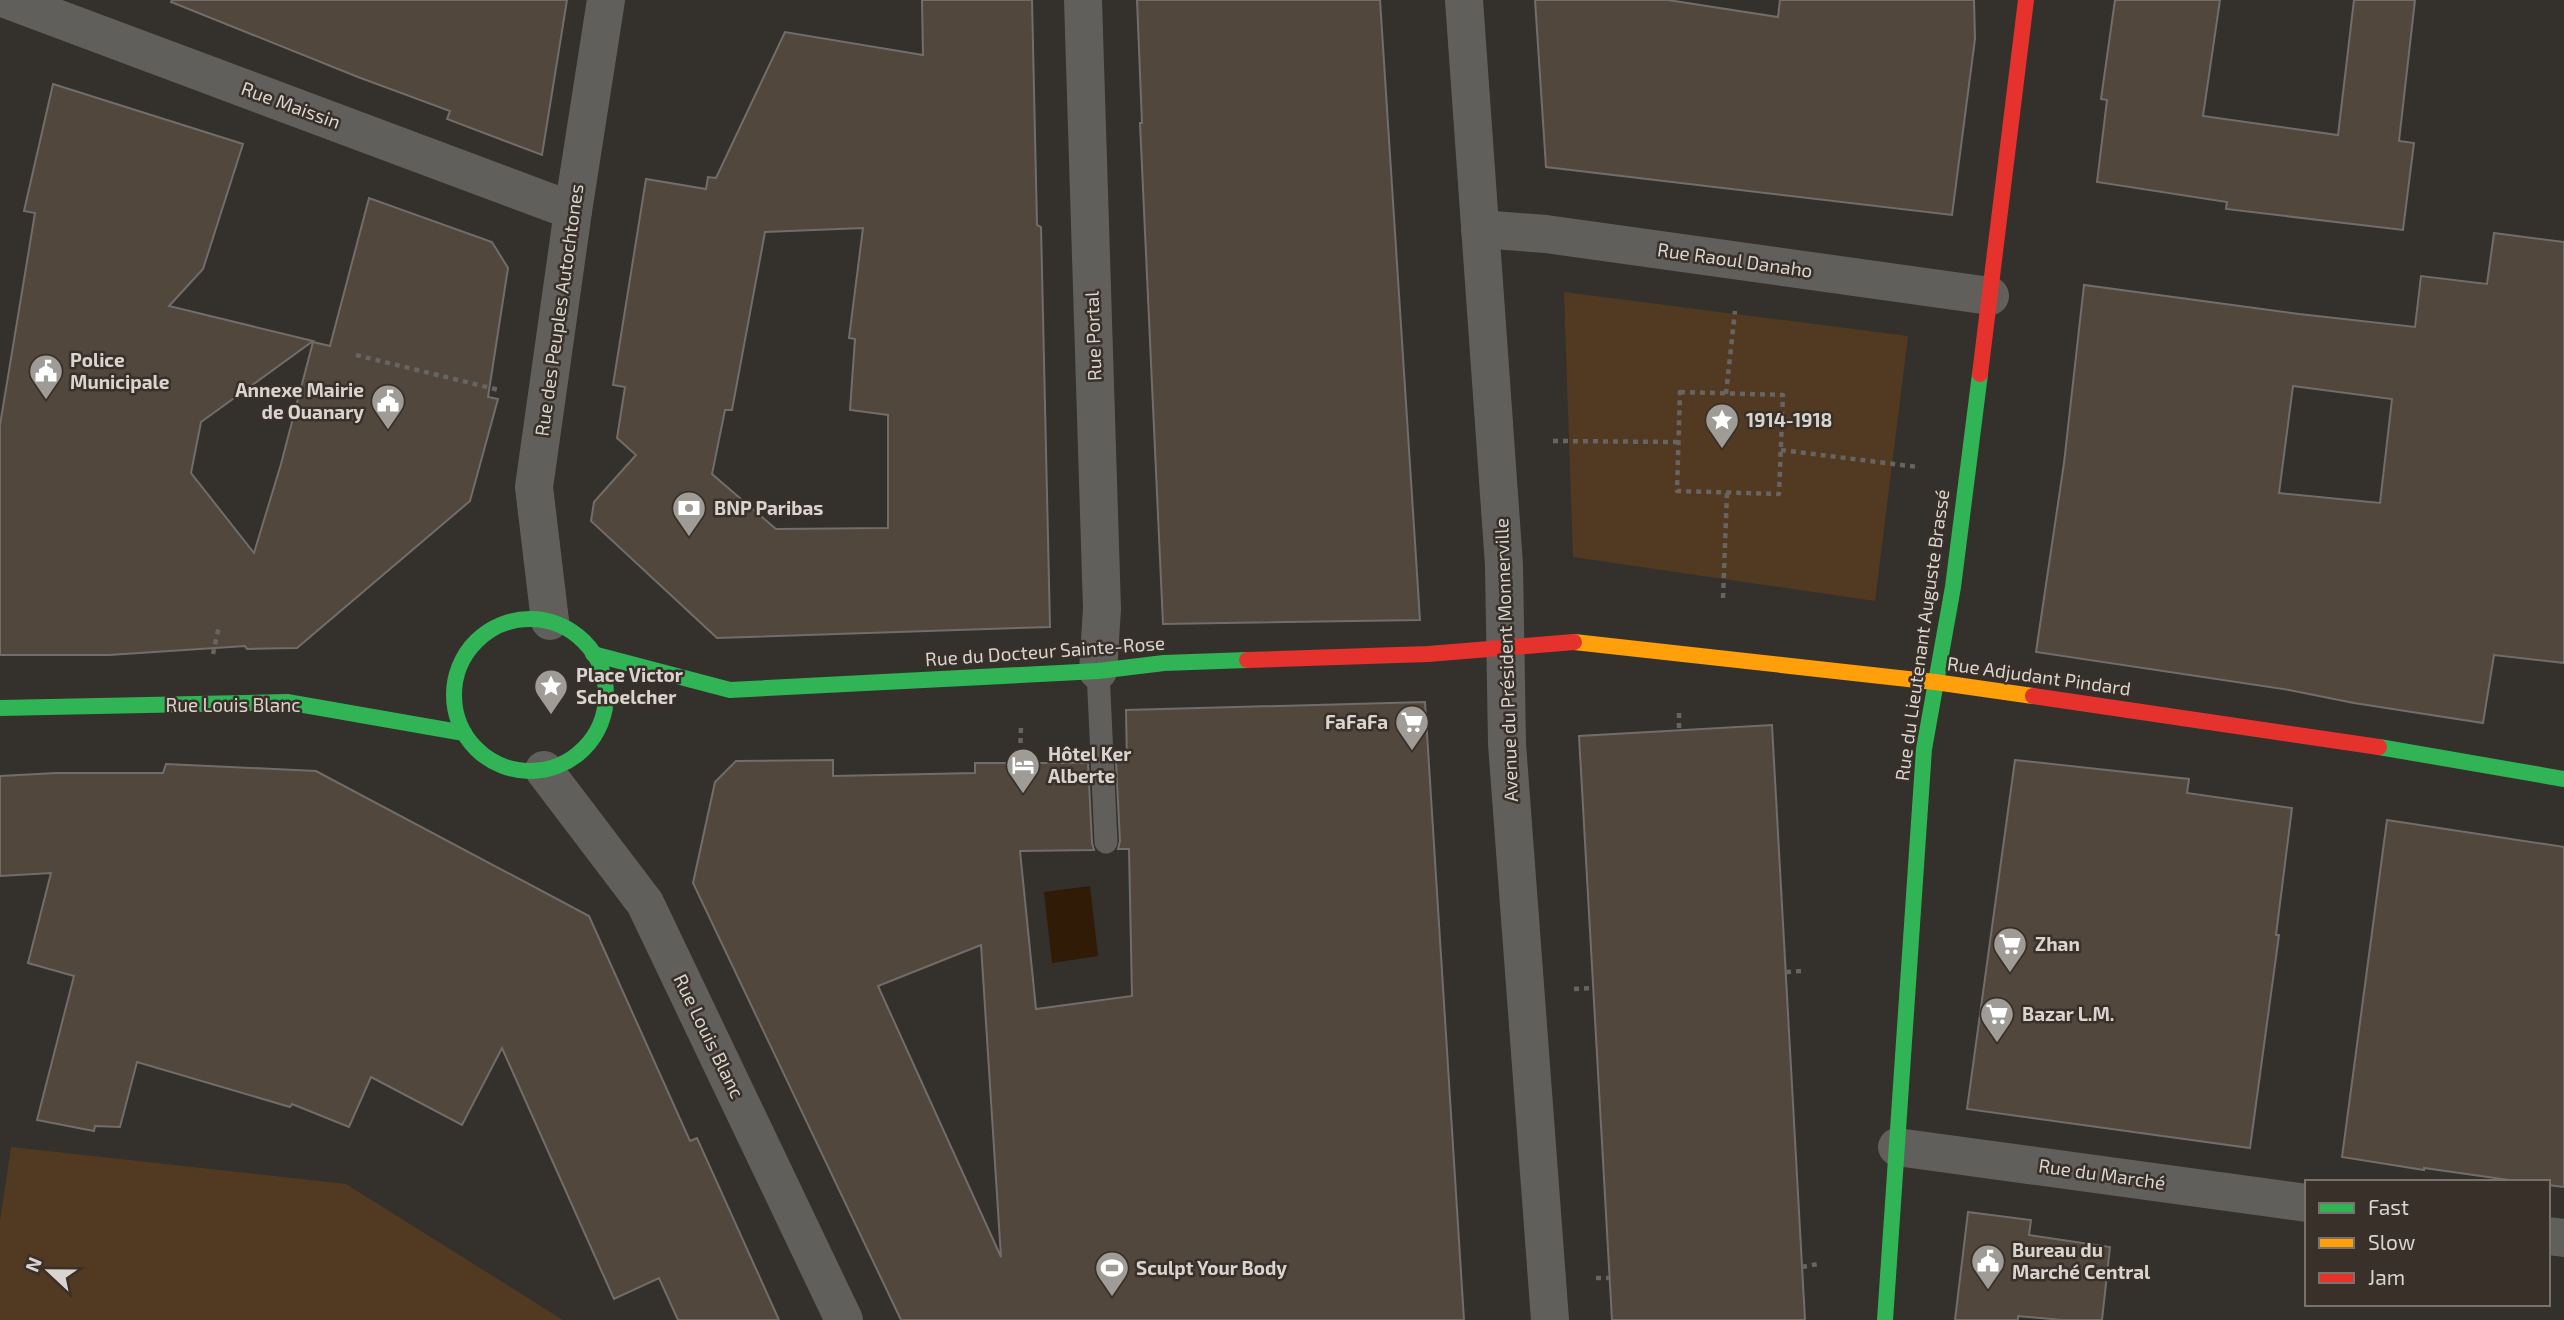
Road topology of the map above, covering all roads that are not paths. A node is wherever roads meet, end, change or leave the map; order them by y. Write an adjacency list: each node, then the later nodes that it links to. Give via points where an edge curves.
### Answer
1 (8, 0): 6 (street, Rue Maissin)
2 (606, 0): 6 (street, Rue des Peuples Autochtones)
3 (1083, 0): 12 (street, Rue Portal, via 1101,609)
4 (1464, 0): 7 (street, Avenue du Président Monnerville)
5 (2026, 0): 8 (street, Rue du Lieutenant Auguste Brassé)
6 (573, 211): 9 (street, Rue des Peuples Autochtones, via 534,487)
7 (1480, 229): 8 (street, Rue Raoul Danaho, via 1546,234); 10 (street, Avenue du Président Monnerville, via 1504,565)
8 (1990, 296): 13 (street, Rue du Lieutenant Auguste Brassé, via 1953,587)
9 (550, 621): 11 (street, via 582,639); 15 (street, via 531,619 492,629 464,657 453,695)
10 (1505, 647): 12 (street, Rue du Docteur Sainte-Rose, via 1164,663); 13 (street, Rue Adjudant Pindard, via 1568,641); 22 (street, Avenue du Président Monnerville, via 1507,744)
11 (593, 654): 12 (street, Rue du Docteur Sainte-Rose, via 730,690); 16 (street, via 606,688 600,724 578,754)
12 (1098, 671): 18 (lane)
13 (1935, 682): 17 (street, Rue Adjudant Pindard, via 2351,742); 19 (street, Rue du Lieutenant Auguste Brassé, via 1924,749)
14 (0, 708): 15 (street, Rue Louis Blanc, via 287,702)
15 (464, 733): 16 (street, via 490,761 526,771)
16 (544, 769): 21 (street, Rue Louis Blanc, via 645,903)
17 (2564, 779)
18 (1106, 842)
19 (1897, 1147): 20 (street, Rue du Marché); 23 (street, Rue du Lieutenant Auguste Brassé)
20 (2305, 1203)
21 (844, 1320)
22 (1550, 1320)
23 (1885, 1320)

